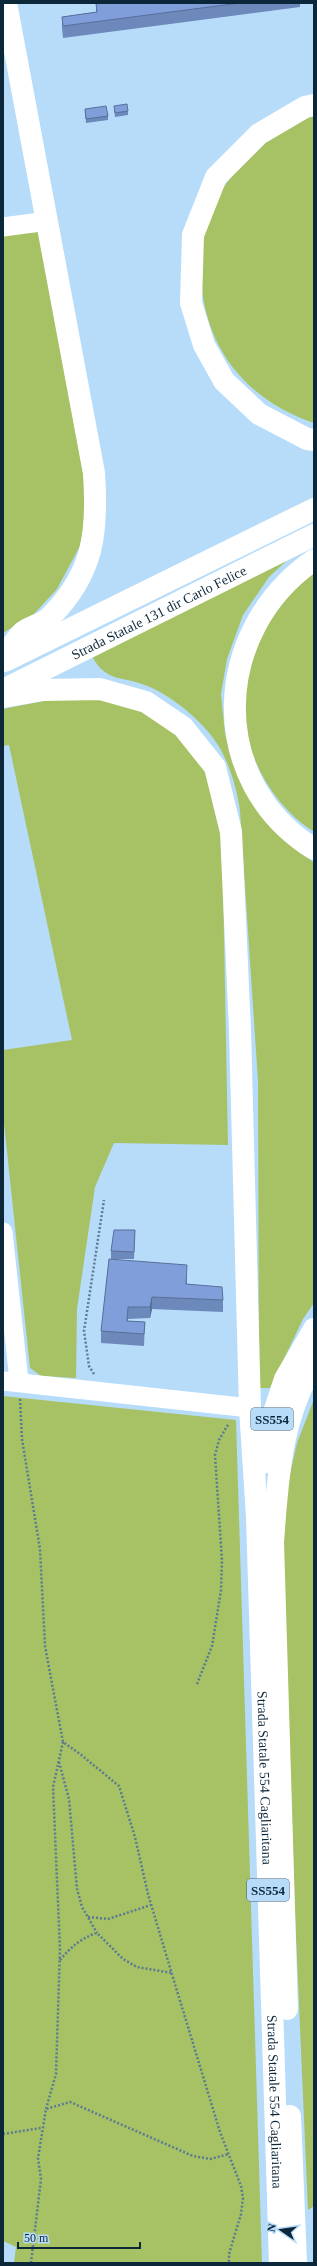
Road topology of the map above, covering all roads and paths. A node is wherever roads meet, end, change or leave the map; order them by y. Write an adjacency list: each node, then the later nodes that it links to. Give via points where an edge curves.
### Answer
1 (6, 3): 3 (highway)
2 (314, 105): 5 (highway, via 305,106 259,134 216,177 193,235 191,303 204,345 224,381 259,414 307,439)
3 (48, 221): 4 (street); 9 (highway, via 94,473 94,536 84,571 70,593 49,618 23,633)
4 (3, 227)
5 (314, 440)
6 (314, 508): 9 (highway, Strada Statale 131 dir Carlo Felice)
7 (314, 535): 10 (highway, Strada Statale 131 dir Carlo Felice)
8 (314, 560): 12 (highway, via 293,574 250,635 238,670 234,694 242,762 253,786 278,819)
9 (3, 660)
10 (3, 690)
11 (3, 697): 19 (highway, via 43,690 100,689 146,702 183,727 215,767 231,832 240,1030)
12 (314, 849)
13 (104, 1200): 18 (path, via 84,1331 90,1366)
14 (3, 1232): 17 (street)
15 (314, 1329): 20 (highway, Strada Statale 554 Cagliaritana / SS554, via 285,1379 266,1437)
16 (314, 1363): 36 (highway, Strada Statale 554 Cagliaritana / SS554, via 290,1416 279,1464 273,1542)
17 (11, 1381): 18 (street); 22 (path, via 40,1549 45,1646)
18 (102, 1393): 19 (street)
19 (246, 1407): 20 (highway); 21 (path, via 229,1423 219,1440 215,1455 222,1561 221,1590 212,1646)
20 (257, 1517): 35 (highway, Strada Statale 554 Cagliaritana / SS554)
21 (197, 1684)
22 (63, 1742): 23 (path); 24 (path, via 119,1786 135,1837)
23 (58, 1762): 25 (path, via 69,1799 77,1889); 27 (path, via 53,1787)
24 (151, 1905): 25 (path, via 108,1919); 28 (path)
25 (87, 1916): 26 (path)
26 (97, 1933): 27 (path, via 73,1945); 28 (path, via 123,1959 137,1967)
27 (60, 1960): 29 (path, via 56,2074)
28 (172, 1973): 32 (path)
29 (46, 2109): 30 (path); 32 (path, via 70,2102 192,2156 210,2159)
30 (41, 2128): 31 (path); 33 (path, via 38,2158 41,2178)
31 (3, 2134)
32 (229, 2154): 34 (path, via 244,2198 229,2254)
33 (31, 2263)
34 (229, 2263)
35 (280, 2263)
36 (296, 2263)

